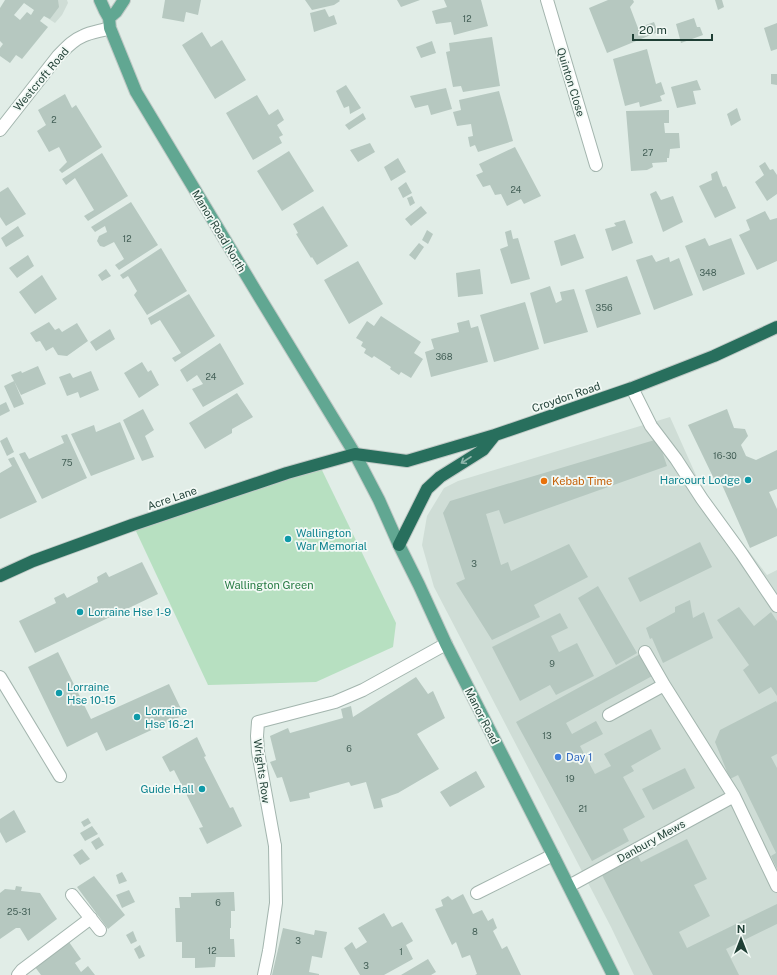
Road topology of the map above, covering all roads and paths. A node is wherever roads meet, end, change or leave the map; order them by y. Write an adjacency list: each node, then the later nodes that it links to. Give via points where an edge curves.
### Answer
1 (100, 0): 4 (main road, Manor Road North)
2 (124, 0): 4 (main road)
3 (547, 0): 6 (street, Quinton Close)
4 (110, 23): 5 (street, Westcroft Road, via 75,41 58,56); 10 (main road, Manor Road North, via 136,92)
5 (0, 130)
6 (596, 165)
7 (777, 327): 8 (highway, Croydon Road, via 714,356)
8 (632, 388): 9 (highway, Croydon Road); 13 (street, via 651,426)
9 (495, 435): 10 (highway, Croydon Road, via 407,460); 11 (highway, one-way to 11, via 483,450 440,477 427,489)
10 (355, 454): 11 (main road, Manor Road); 12 (highway, Acre Lane, via 287,473 132,525 33,561)
11 (399, 545): 14 (main road, Manor Road)
12 (0, 576)
13 (777, 606)
14 (446, 644): 21 (main road, Manor Road); 29 (street, Wrights Row, via 363,690 335,702 258,722 258,752 275,846 276,903)
15 (645, 652): 17 (street)
16 (0, 677): 19 (street)
17 (664, 685): 18 (street); 20 (street)
18 (608, 716)
19 (60, 776)
20 (734, 796): 22 (street, Danbury Mews); 23 (street)
21 (553, 854): 22 (main road, Manor Road); 24 (street)
22 (569, 886): 30 (main road, Manor Road)
23 (777, 886)
24 (477, 893)
25 (72, 895): 26 (street)
26 (91, 918): 27 (street); 28 (street)
27 (100, 930)
28 (18, 975)
29 (264, 975)
30 (613, 975)

